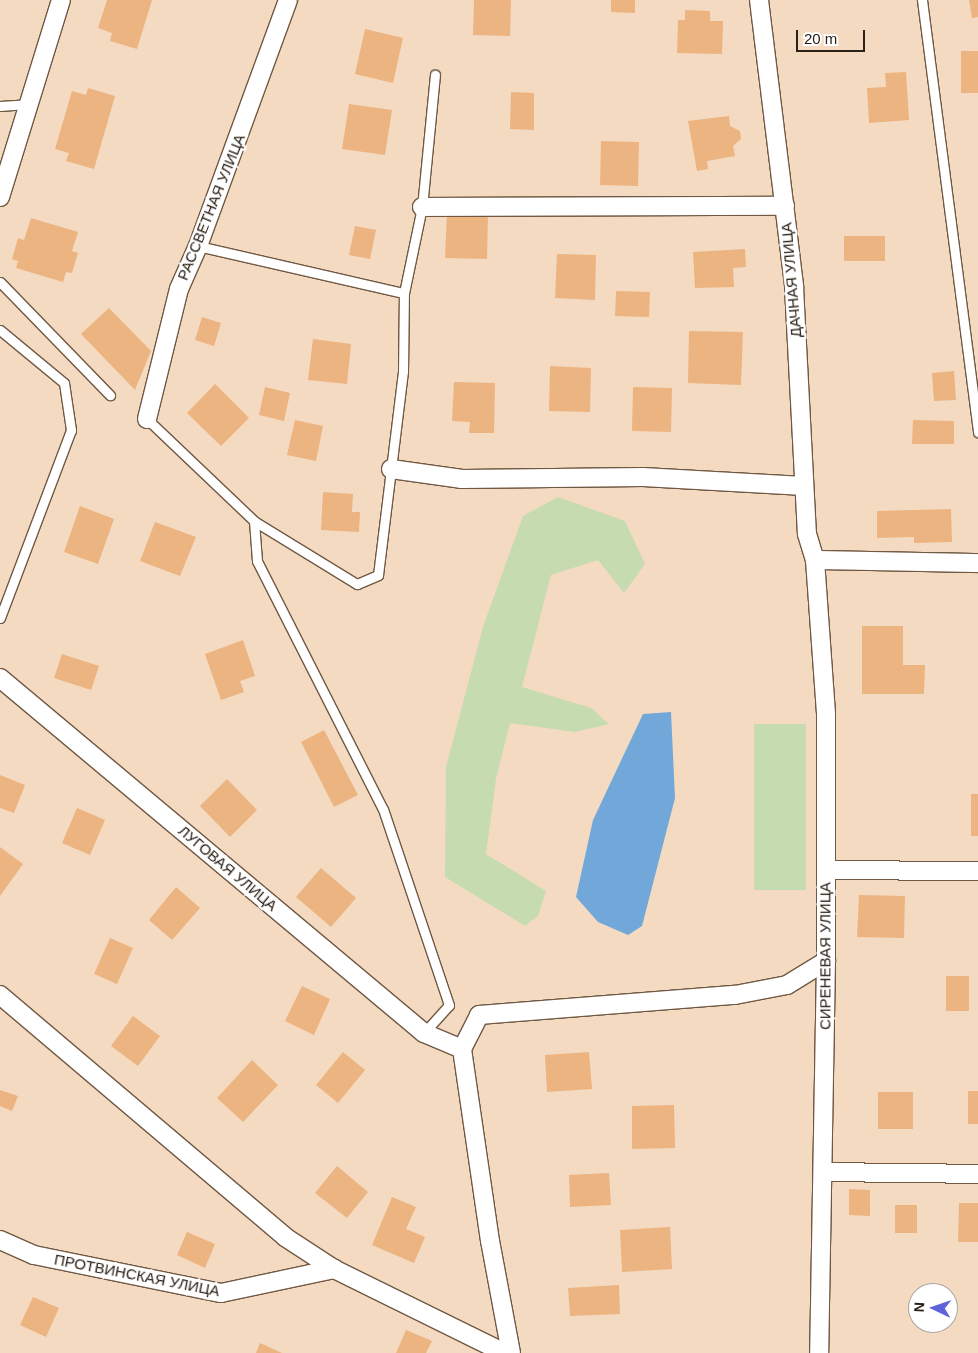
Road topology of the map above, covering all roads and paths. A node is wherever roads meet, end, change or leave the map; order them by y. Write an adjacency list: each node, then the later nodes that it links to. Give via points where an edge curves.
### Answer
1 (60, 0): 6 (street)
2 (288, 0): 11 (street, РАССВЕТНАЯ УЛИЦА)
3 (759, 0): 9 (street, ДАЧНАЯ УЛИЦА)
4 (922, 0): 17 (lane)
5 (435, 75): 10 (lane)
6 (27, 104): 7 (lane); 8 (street)
7 (0, 106)
8 (0, 197)
9 (785, 206): 10 (street); 19 (street, ДАЧНАЯ УЛИЦА, via 794,287)
10 (422, 207): 13 (lane)
11 (198, 246): 13 (lane); 16 (street, РАССВЕТНАЯ УЛИЦА, via 179,289)
12 (0, 282): 15 (lane)
13 (404, 293): 18 (lane, via 403,371)
14 (0, 330): 23 (lane, via 64,383 71,430)
15 (110, 395)
16 (147, 419): 20 (lane)
17 (978, 432)
18 (391, 469): 19 (street, via 462,479 643,477); 20 (lane, via 378,576 357,584)
19 (804, 486): 21 (street, ДАЧНАЯ УЛИЦА, via 806,534)
20 (254, 521): 29 (lane, via 257,561 390,828 448,1005)
21 (815, 560): 22 (street); 25 (street, СИРЕНЕВАЯ УЛИЦА, via 826,715)
22 (978, 564)
23 (0, 618)
24 (0, 678): 29 (street, ЛУГОВАЯ УЛИЦА)
25 (826, 870): 26 (street); 27 (street, СИРЕНЕВАЯ УЛИЦА)
26 (978, 871)
27 (826, 961): 30 (street, via 787,985 735,995 479,1015); 31 (street, СИРЕНЕВАЯ УЛИЦА)
28 (0, 995): 34 (street, via 285,1237)
29 (424, 1033): 30 (street, ЛУГОВАЯ УЛИЦА)
30 (462, 1049): 36 (street, via 490,1242)
31 (822, 1172): 32 (street); 37 (street, СИРЕНЕВАЯ УЛИЦА)
32 (978, 1174)
33 (0, 1240): 34 (street, ПРОТВИНСКАЯ УЛИЦА, via 34,1255 221,1293)
34 (334, 1269): 35 (street)
35 (505, 1353)
36 (511, 1353)
37 (819, 1353)

